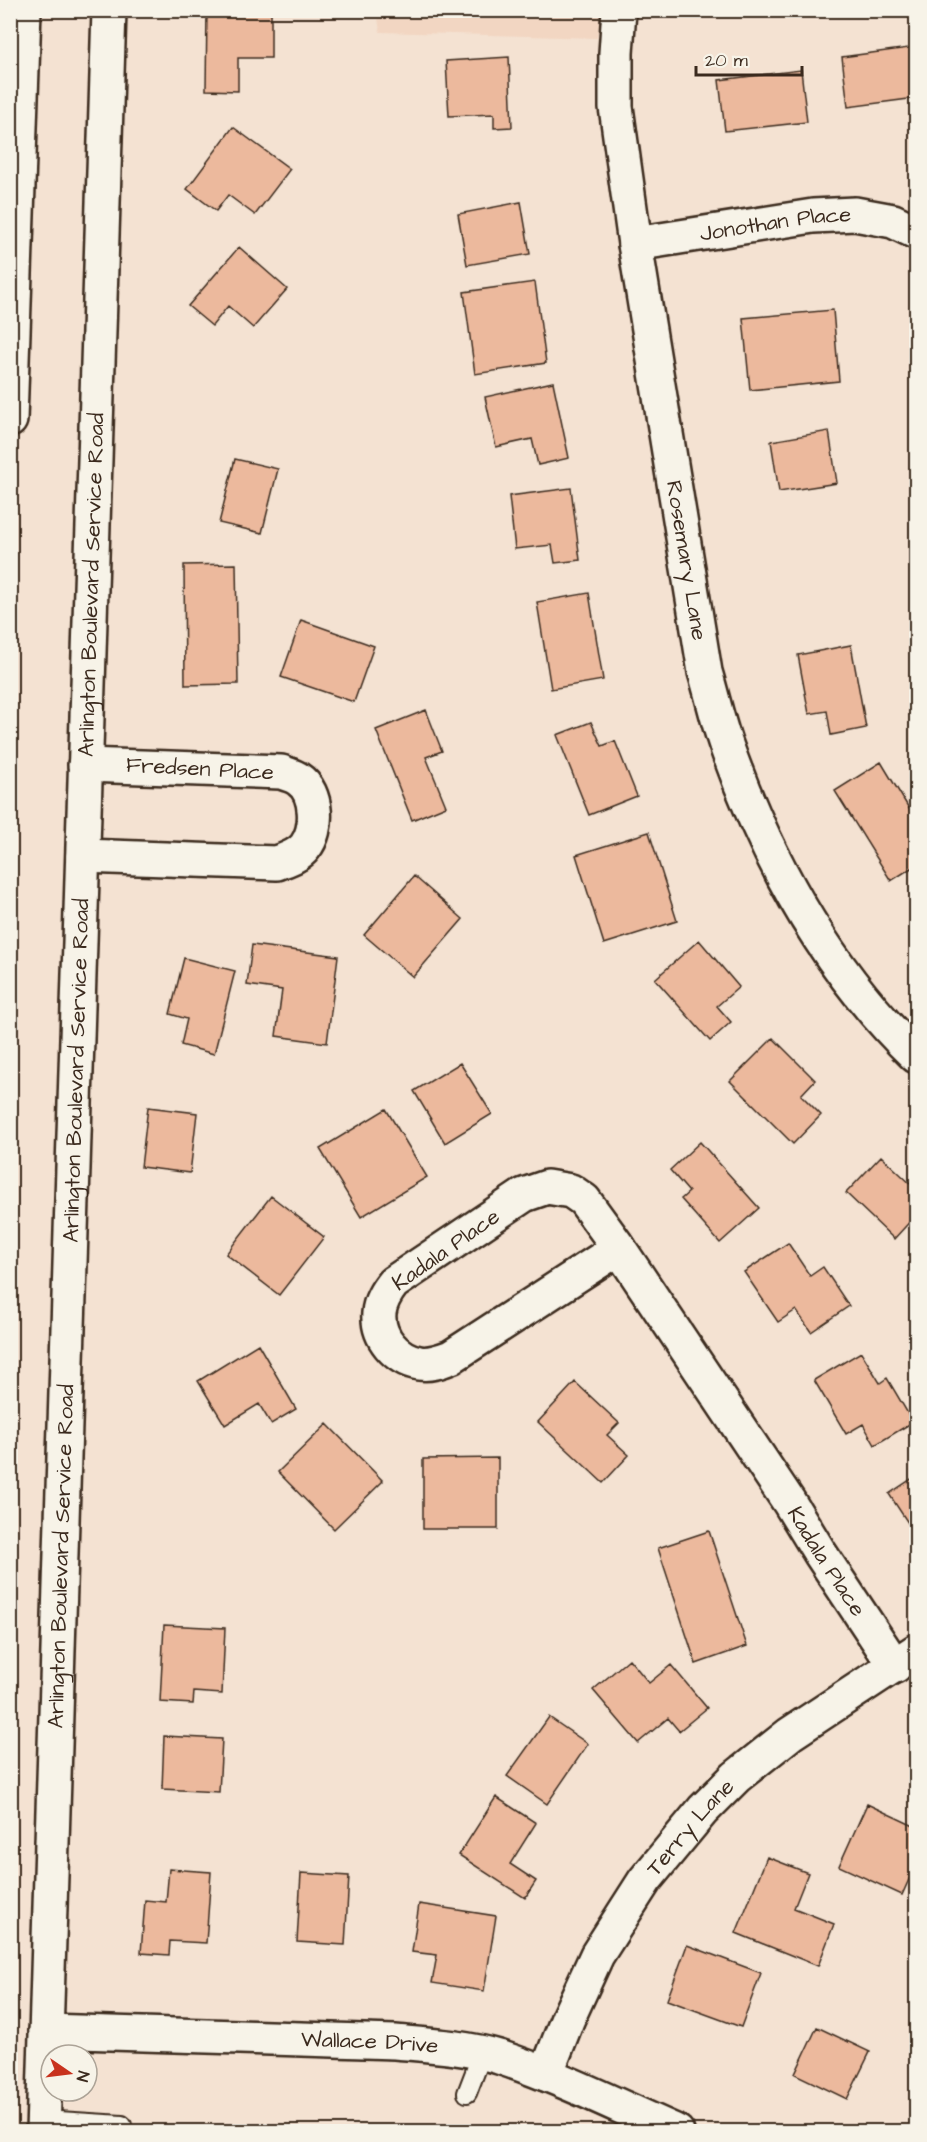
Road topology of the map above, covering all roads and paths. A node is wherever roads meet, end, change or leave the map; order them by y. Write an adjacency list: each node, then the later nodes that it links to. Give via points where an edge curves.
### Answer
1 (24, 10): 6 (main road)
2 (109, 10): 7 (main road, Arlington Boulevard Service Road)
3 (619, 10): 5 (main road, Rosemary Lane, via 616,107)
4 (916, 232): 5 (main road, Jonothan Place, via 893,221 855,214 813,216)
5 (635, 244): 9 (main road, Rosemary Lane, via 705,672 724,741 758,827 808,922 860,994)
6 (10, 420)
7 (85, 765): 8 (main road, Arlington Boulevard Service Road); 8 (main road, Fredsen Place, via 281,772 308,788 314,803 314,825 306,847 277,863)
8 (82, 856): 12 (main road, Arlington Boulevard Service Road)
9 (916, 1056)
10 (619, 1248): 10 (main road, Kadala Place, via 436,1363 420,1364 405,1359 387,1343 380,1328 383,1297 393,1283 524,1195 547,1186 571,1191 584,1200); 11 (main road, Kadala Place, via 820,1553)
11 (906, 1658): 14 (main road, Terry Lane, via 790,1734 703,1810 645,1880 597,1955)
12 (46, 2031): 13 (main road, Wallace Drive, via 394,2042); 17 (main road, Arlington Boulevard Service Road)
13 (483, 2054): 14 (main road, Wallace Drive); 15 (lane)
14 (546, 2074): 18 (main road, Wallace Drive)
15 (466, 2093)
16 (122, 2125): 17 (lane)
17 (43, 2126)
18 (676, 2132)

